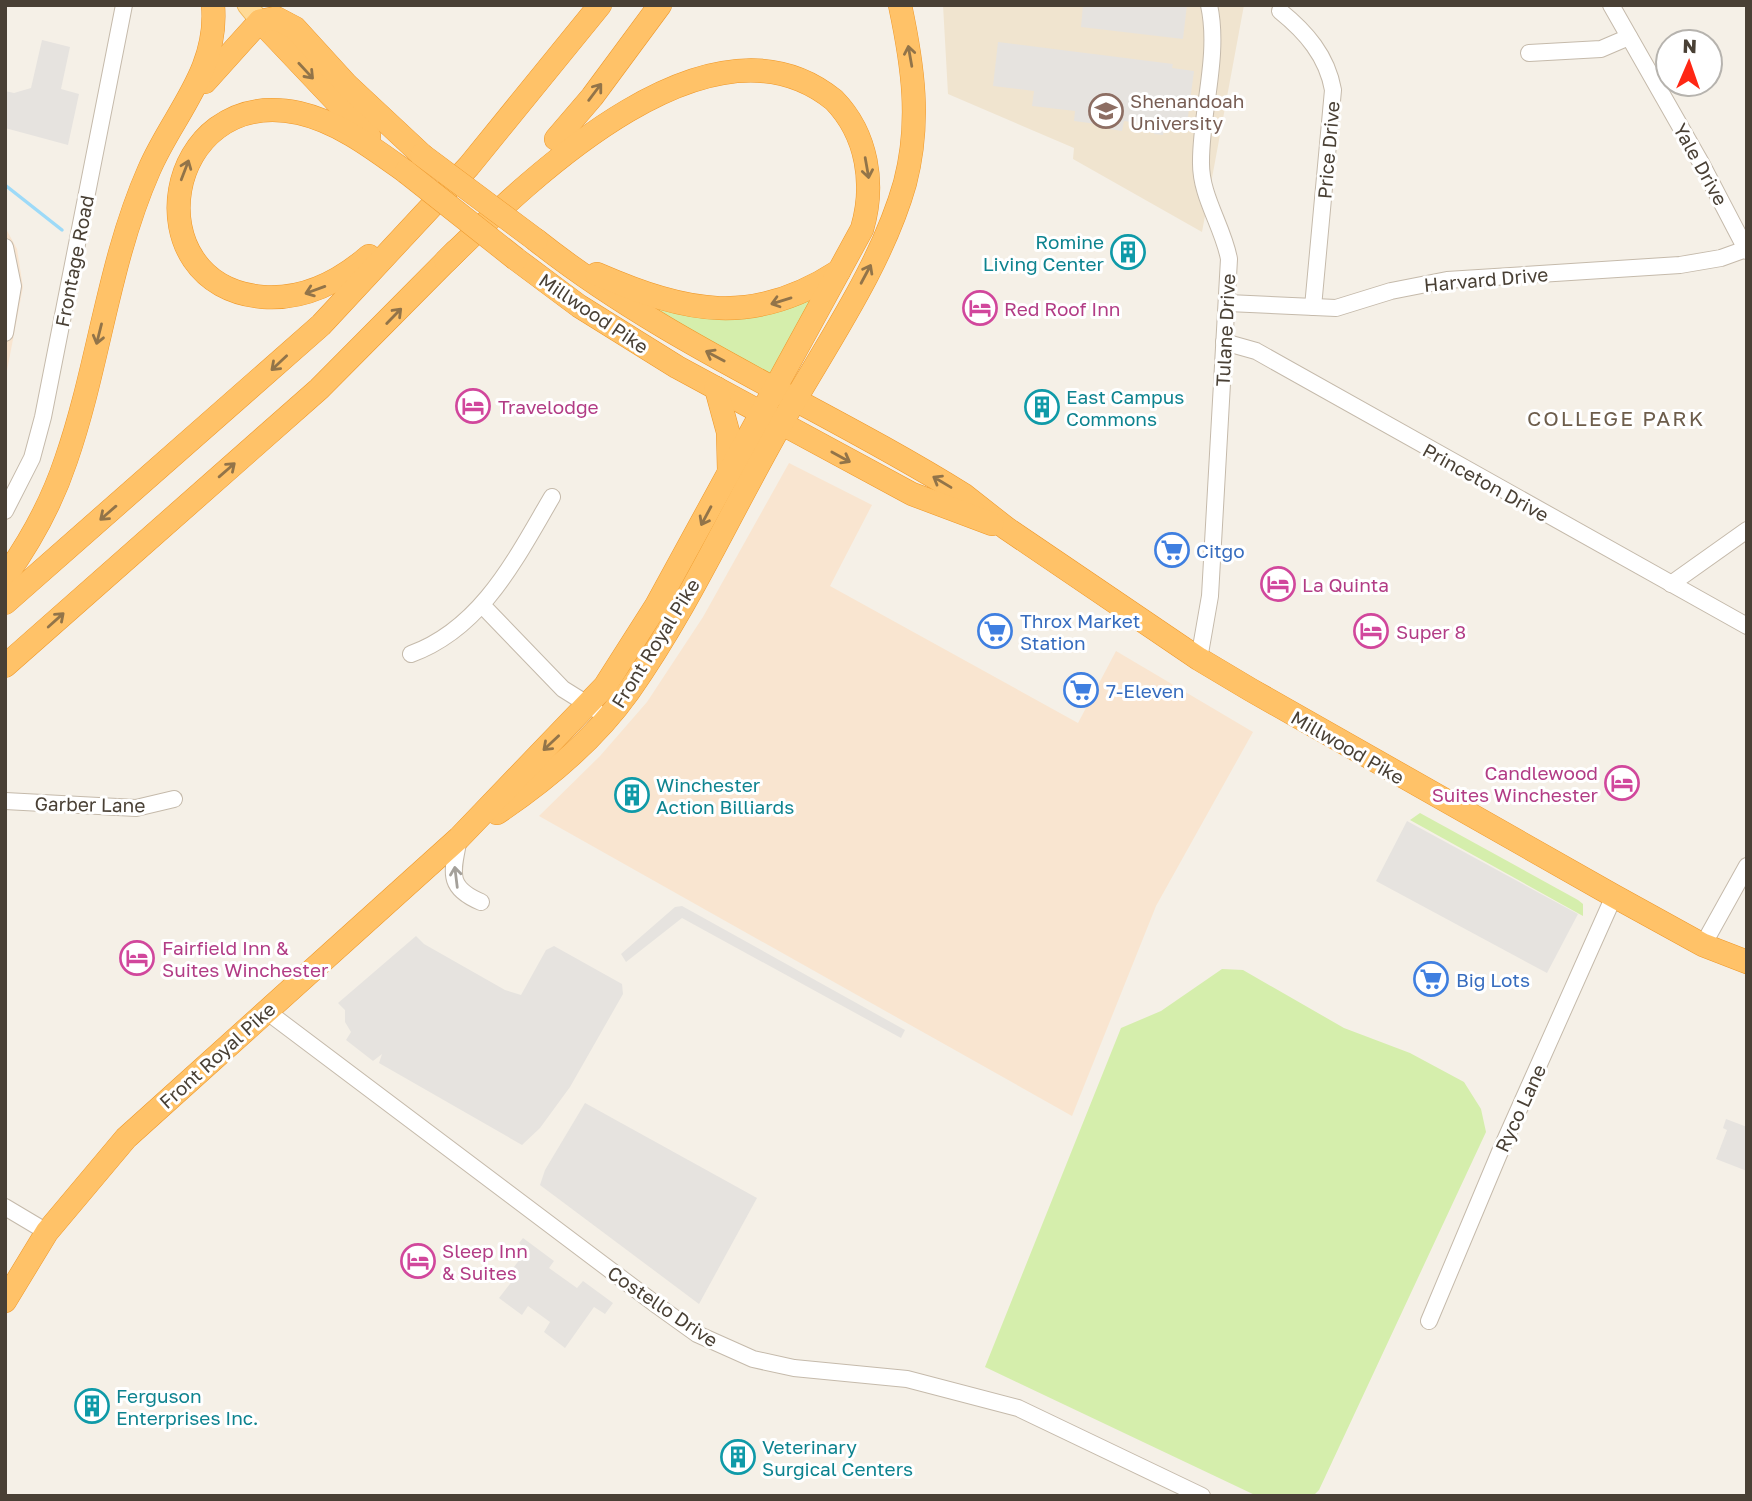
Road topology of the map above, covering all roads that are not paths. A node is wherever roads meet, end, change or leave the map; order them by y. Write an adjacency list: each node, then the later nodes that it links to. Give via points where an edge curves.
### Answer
1 (124, 5): 29 (street, Frontage Road, via 38,438)
2 (213, 5): 12 (highway, via 207,62)
3 (600, 5): 14 (highway)
4 (660, 5): 18 (highway, one-way to 4, via 592,97)
5 (900, 5): 25 (highway, one-way to 5, via 869,268 905,182 914,139 915,95)
6 (1209, 5): 20 (street, Tulane Drive, via 1211,35 1200,163 1205,191 1226,243)
7 (1611, 5): 10 (street, Yale Drive)
8 (1280, 10): 21 (street, Price Drive, via 1325,62 1333,90)
9 (261, 11): 12 (highway); 13 (highway, Millwood Pike, one-way to 13, via 339,107); 17 (highway, Millwood Pike, bridge, via 295,28 347,85 422,155)
10 (1629, 37): 11 (street, via 1601,49); 16 (street, Yale Drive)
11 (1530, 53)
12 (182, 112): 32 (highway, one-way to 32, via 150,167 132,211 66,463 33,533)
13 (406, 172): 14 (highway, one-way to 13, via 409,220 349,274 288,297 228,288 204,271 182,235 178,188 190,156 213,130 245,114 281,110 319,119); 24 (highway, Millwood Pike, bridge, via 619,333)
14 (430, 210): 34 (highway, one-way to 34, via 271,371)
15 (5, 247): 22 (street, via 13,286)
16 (1746, 250): 21 (street, Harvard Drive, via 1679,265 1447,280 1336,308)
17 (554, 256): 19 (highway, one-way to 17, via 788,299 748,307 708,307 660,299); 25 (highway, Millwood Pike, one-way to 17, via 660,327)
18 (446, 261): 19 (highway, one-way to 19, via 566,144 615,108 642,90 694,68 747,60 783,66 815,83 840,106 857,135 867,166 869,200 862,229); 39 (highway, one-way to 18, via 319,389)
19 (841, 269): 25 (highway)
20 (1228, 303): 21 (street, Harvard Drive); 23 (street, Tulane Drive)
21 (1312, 307)
22 (5, 333)
23 (1224, 342): 33 (street, Princeton Drive, via 1256,351); 38 (street, Tulane Drive, via 1210,596)
24 (716, 388): 26 (highway, Millwood Pike); 27 (highway, via 728,432)
25 (785, 395): 26 (highway, Front Royal Pike); 30 (highway, Millwood Pike, one-way to 25, via 943,482)
26 (771, 418): 27 (highway, Front Royal Pike); 30 (highway, Millwood Pike, one-way to 30, via 912,494); 41 (highway, Front Royal Pike, via 649,661)
27 (729, 472): 40 (highway, Front Royal Pike, one-way to 40, via 639,637)
28 (552, 497): 35 (street)
29 (5, 511)
30 (1006, 528): 38 (highway, Millwood Pike)
31 (1747, 530): 33 (street)
32 (5, 578)
33 (1671, 584): 36 (street, Princeton Drive)
34 (5, 603)
35 (482, 605): 37 (street, via 431,646); 40 (street, via 563,689)
36 (1747, 626)
37 (411, 654)
38 (1199, 659): 46 (highway, Millwood Pike)
39 (5, 666)
40 (587, 707): 41 (street); 44 (highway, Front Royal Pike, one-way to 44)
41 (610, 714): 44 (highway, Front Royal Pike, via 548,776)
42 (174, 799): 43 (street, Garber Lane, via 136,808)
43 (5, 801)
44 (460, 838): 47 (street, one-way to 44, via 463,894 455,884); 51 (highway, Front Royal Pike)
45 (1747, 866): 48 (street)
46 (1614, 896): 48 (highway, Millwood Pike); 55 (street, Ryco Lane)
47 (481, 902)
48 (1703, 945): 49 (highway, Millwood Pike); 50 (highway, Millwood Pike)
49 (1747, 962)
50 (1747, 978)
51 (265, 1010): 53 (highway, Front Royal Pike, via 126,1138); 56 (street, Costello Drive, via 658,1306 714,1343 773,1364 897,1378 992,1401 1044,1420)
52 (5, 1207): 53 (street)
53 (47, 1232): 54 (highway, Front Royal Pike)
54 (5, 1301)
55 (1429, 1321)
56 (1202, 1496)

